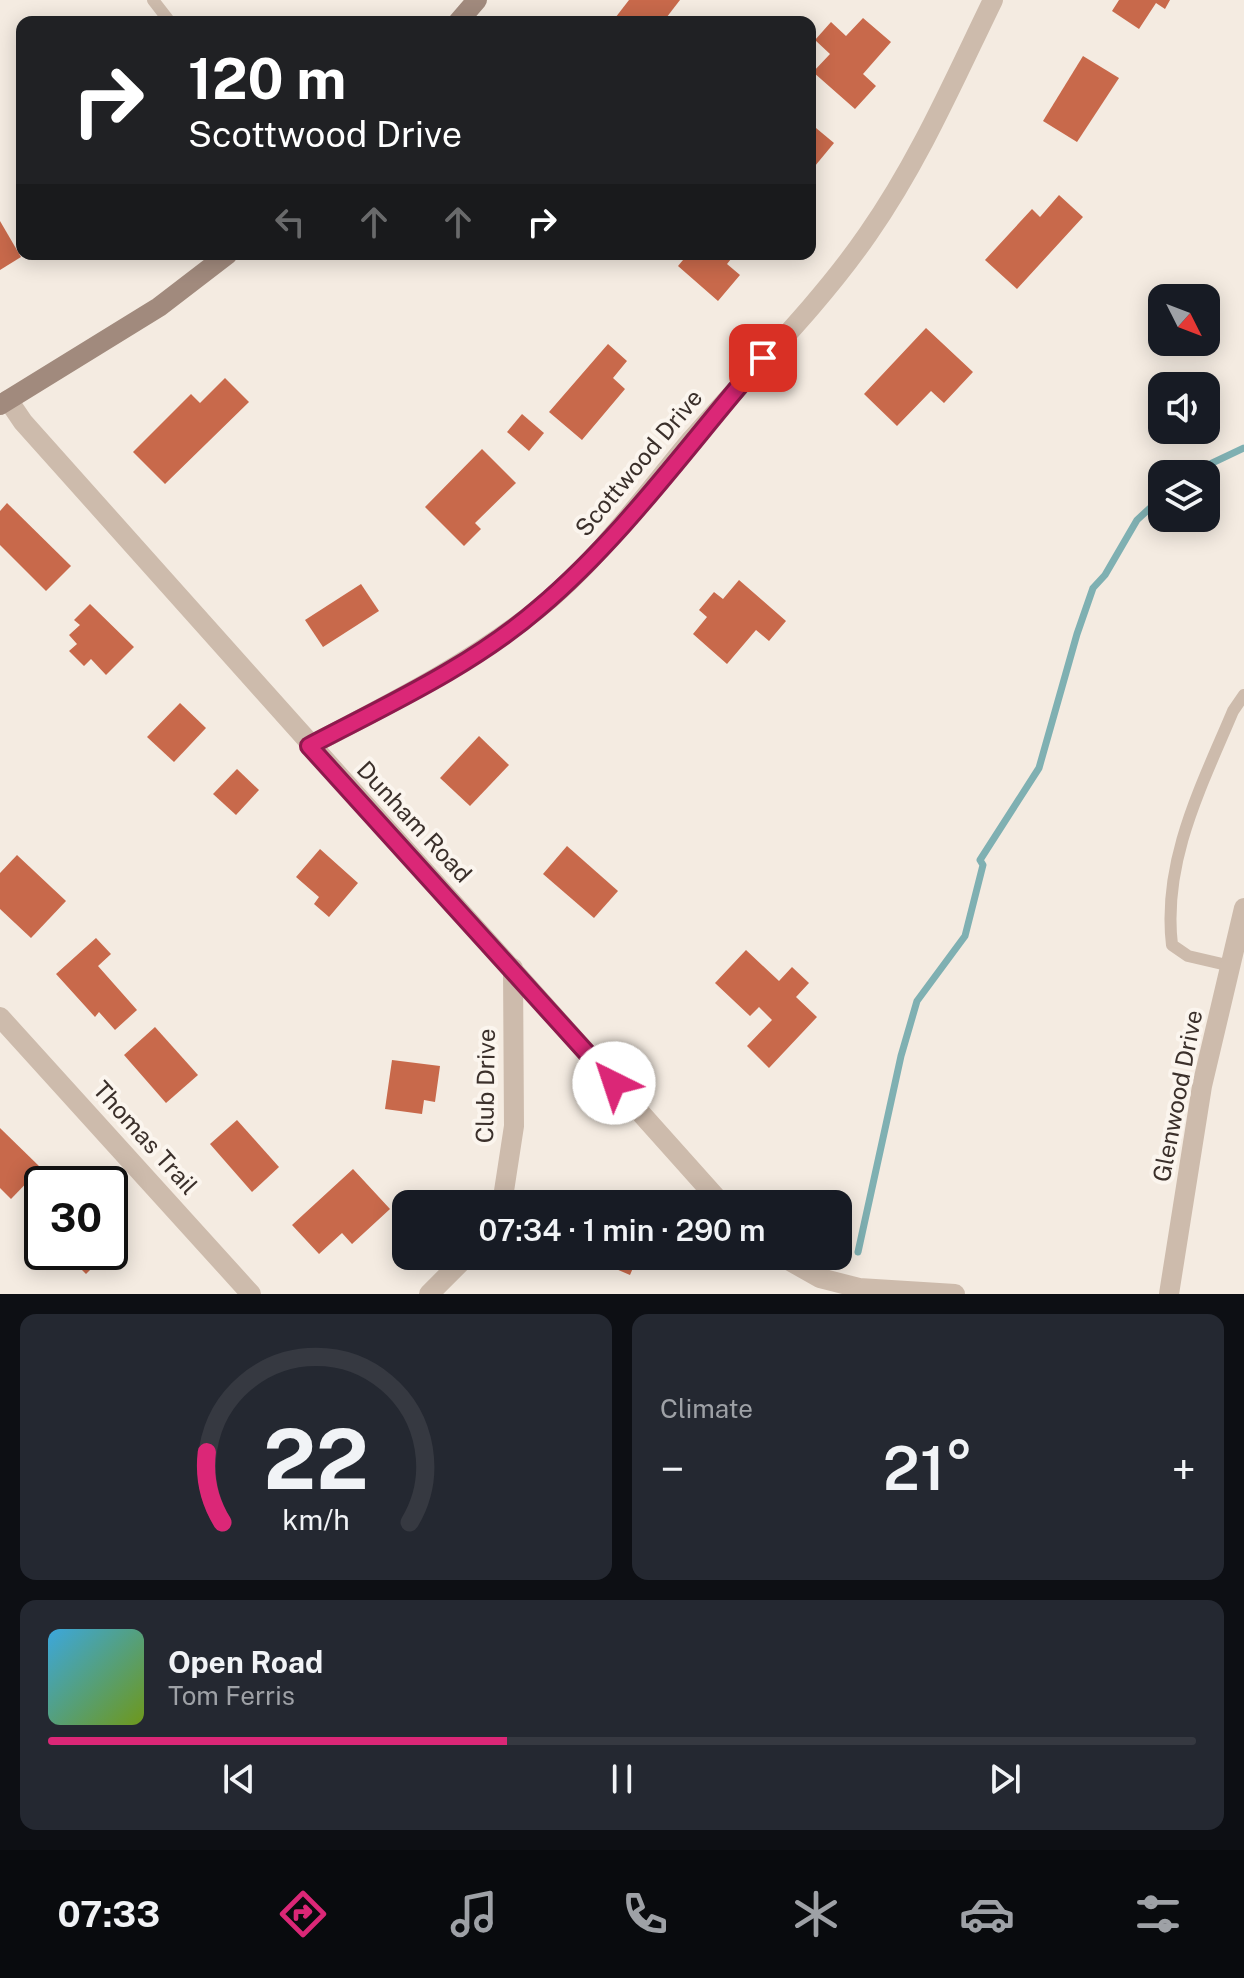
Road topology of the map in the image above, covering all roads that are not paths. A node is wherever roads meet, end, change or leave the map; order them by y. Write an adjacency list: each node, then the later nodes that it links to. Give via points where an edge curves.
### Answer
1 (153, 0): 4 (lane)
2 (477, 0): 5 (main road)
3 (993, 0): 9 (street, Scottwood Drive, via 911,168 867,235 818,300 591,561 537,610 481,650)
4 (165, 16)
5 (463, 16)
6 (220, 260): 7 (main road, via 159,307)
7 (4, 402): 9 (street, Dunham Road)
8 (1244, 695): 11 (lane, via 1182,833 1169,919 1172,945 1188,956)
9 (309, 746): 12 (street, Dunham Road)
10 (1244, 908): 11 (street, Glenwood Drive)
11 (1231, 966): 21 (street, Glenwood Drive, via 1202,1086)
12 (513, 968): 14 (street, Club Drive, via 514,1126); 15 (street, Dunham Road)
13 (0, 1017): 18 (street, Thomas Trail)
14 (504, 1190)
15 (710, 1190)
16 (453, 1270): 19 (street)
17 (806, 1270): 20 (street, via 859,1288)
18 (251, 1294)
19 (429, 1294)
20 (955, 1294)
21 (1169, 1294)

